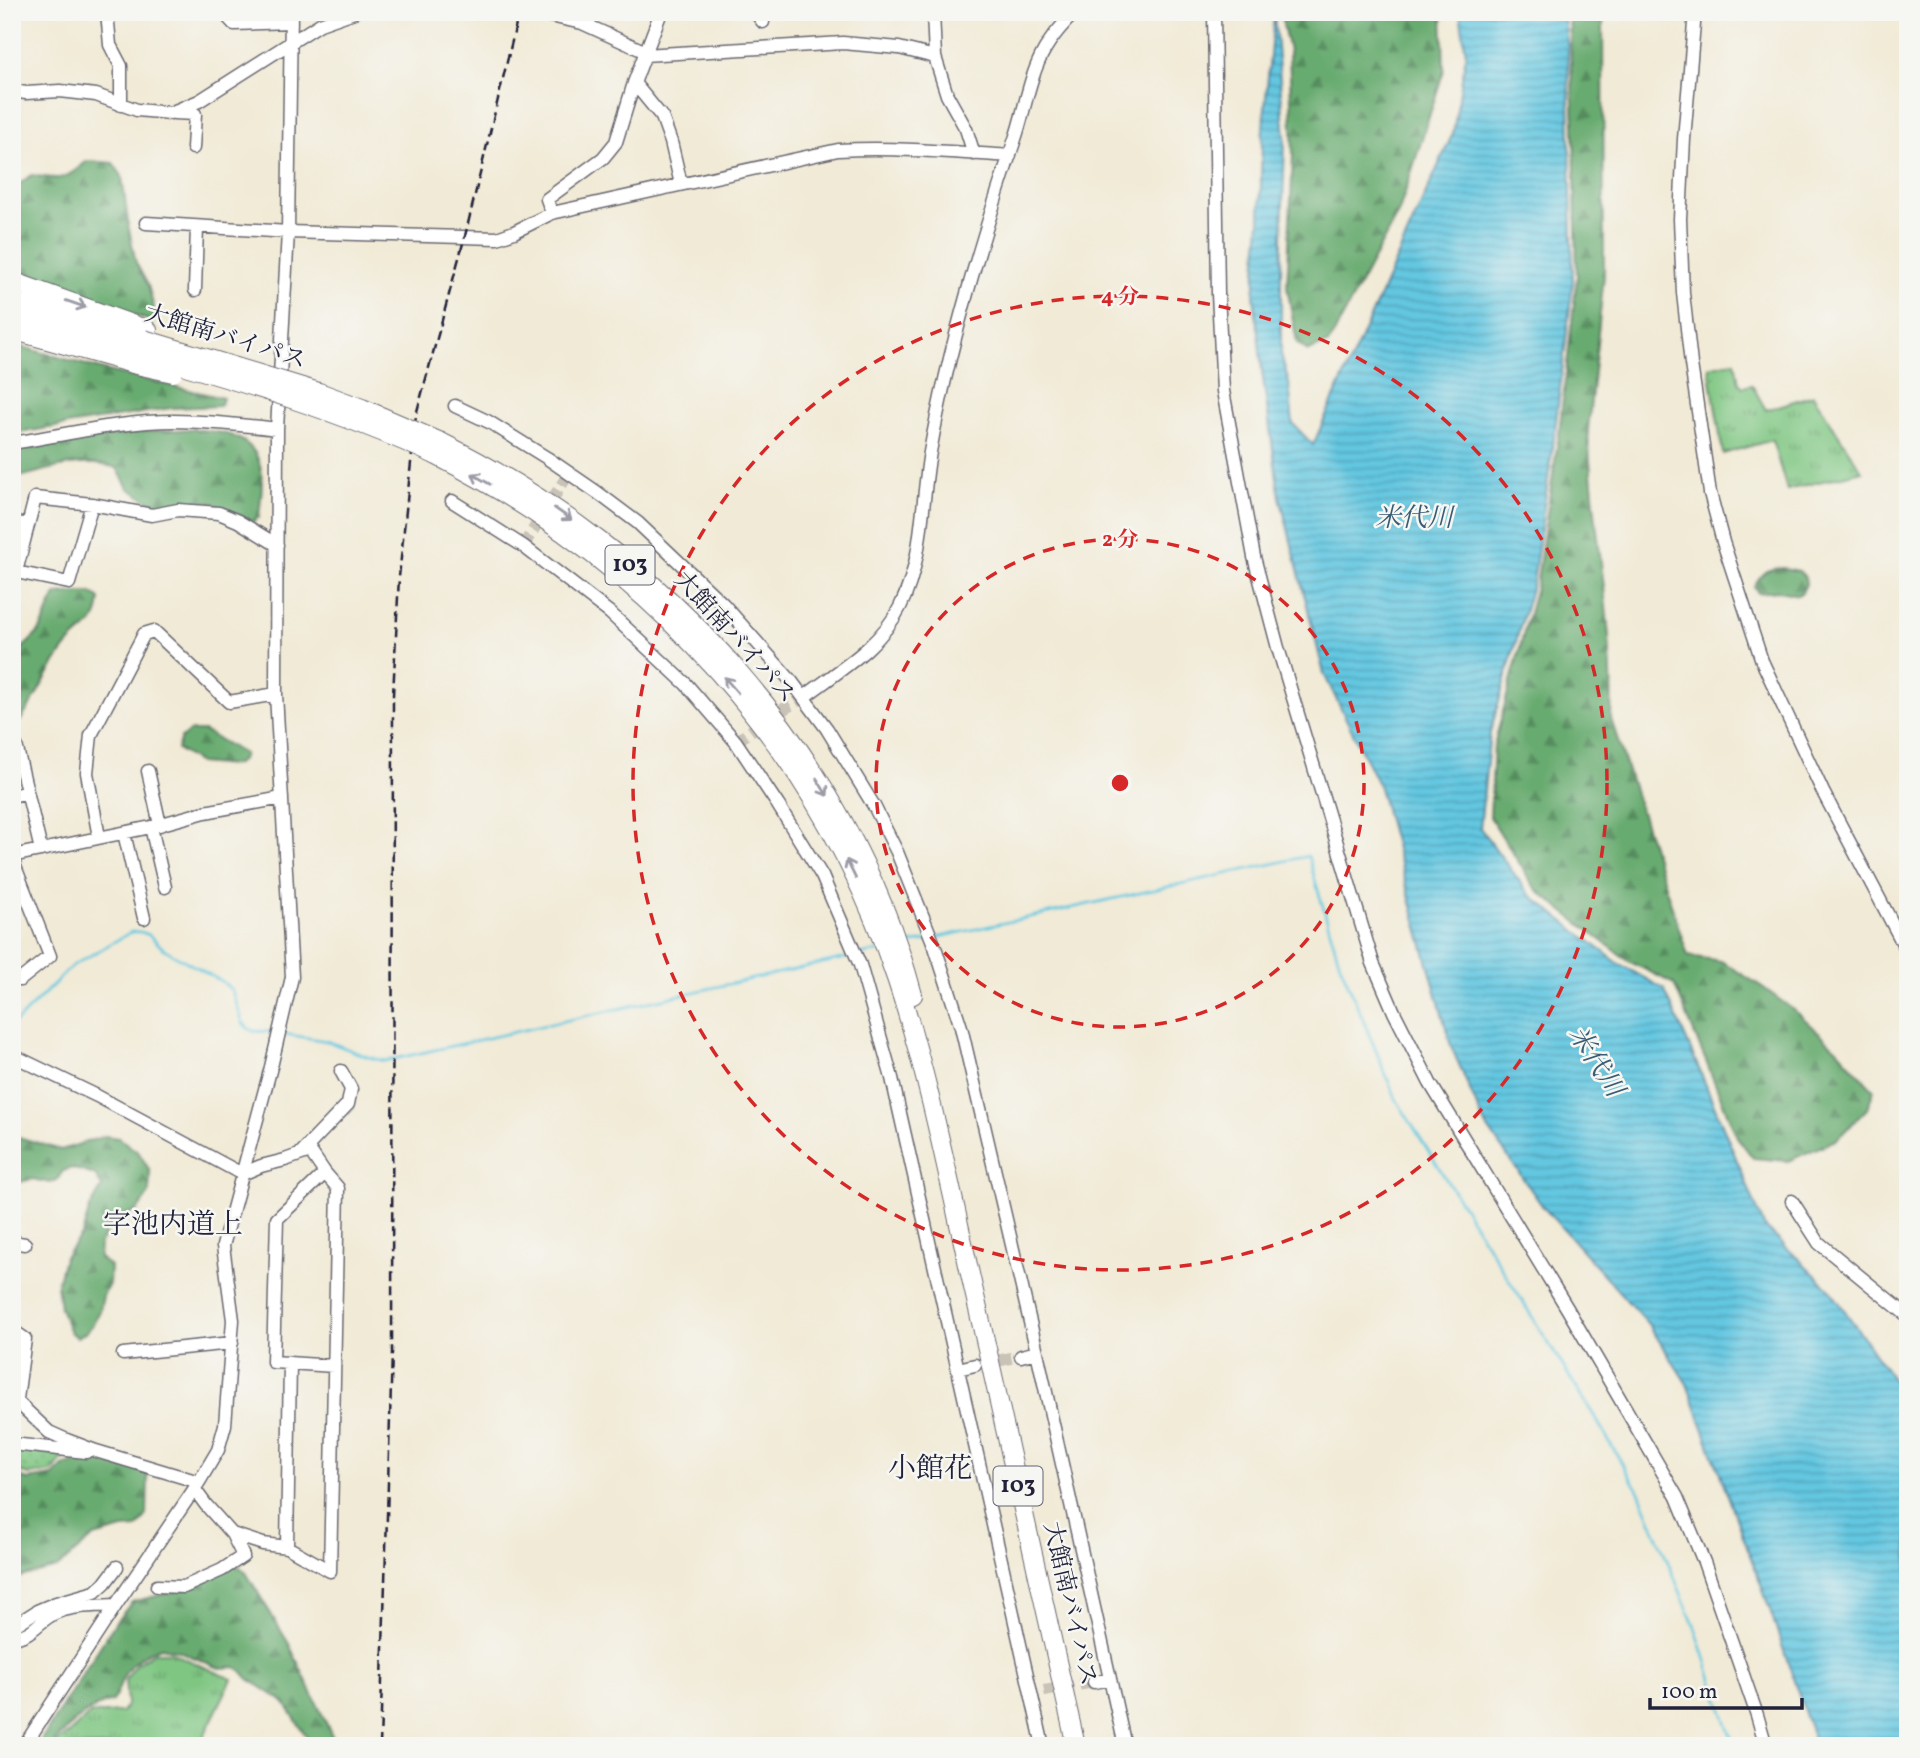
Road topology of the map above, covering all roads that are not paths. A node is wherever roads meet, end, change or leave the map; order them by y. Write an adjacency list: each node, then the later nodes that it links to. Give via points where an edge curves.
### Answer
1 (107, 12): 16 (street, via 110,45 121,66)
2 (222, 12): 10 (street, via 234,24)
3 (354, 12): 11 (street, via 320,24)
4 (661, 12): 12 (street)
5 (933, 12): 13 (street)
6 (1075, 12): 20 (street, via 1044,50)
7 (1214, 12): 92 (street, via 1223,391 1254,557 1373,963 1430,1083 1676,1497 1704,1562)
8 (1695, 12): 57 (street, via 1680,219 1684,305 1710,493 1762,662 1823,792)
9 (550, 16): 12 (street, via 582,23)
10 (291, 17): 11 (street)
11 (291, 43): 17 (street, via 199,101); 25 (street)
12 (645, 53): 13 (street, via 843,43); 14 (street)
13 (935, 57): 19 (street)
14 (634, 83): 21 (street, via 662,117); 22 (street, via 615,142 603,158 547,199)
15 (12, 91): 16 (street, via 72,92)
16 (121, 106): 17 (street)
17 (170, 113): 18 (street, via 195,114)
18 (193, 149)
19 (974, 153): 20 (street); 21 (street, via 838,150)
20 (1010, 156): 44 (street, via 948,368 906,590 899,608 865,652)
21 (681, 184): 22 (street)
22 (552, 213): 25 (street, via 496,238)
23 (146, 223): 24 (street)
24 (197, 227): 25 (street); 27 (street)
25 (288, 232): 34 (street)
26 (12, 281): 32 (highway, one-way to 32)
27 (195, 290)
28 (12, 301): 30 (highway, 大館南バイパス / 103)
29 (12, 315): 30 (highway, 大館南バイパス / 103)
30 (64, 323): 32 (highway, 大館南バイパス / 103)
31 (12, 330): 32 (highway)
32 (142, 347): 36 (highway, 大館南バイパス / 103, bridge); 36 (highway, 大館南バイパス / 103, bridge, via 268,376 362,408)
33 (455, 406): 44 (street, via 547,458 638,523 723,604)
34 (277, 429): 35 (street, via 173,421); 41 (street)
35 (12, 443)
36 (438, 449): 90 (highway, 大館南バイパス / 103, via 574,539 647,599 715,667 800,779 885,928 931,1069 960,1226)
37 (452, 501): 74 (street, via 523,546 610,613 686,684 736,742 822,876 857,957 892,1078)
38 (92, 504): 40 (street, via 34,498); 41 (street, via 152,515 178,510 219,513); 42 (street, via 69,583)
39 (12, 522): 40 (street)
40 (27, 525): 42 (street)
41 (277, 545): 43 (street)
42 (14, 571)
43 (276, 694): 49 (street); 52 (street, via 229,702 154,631 144,634 91,735 87,773)
44 (804, 697): 68 (street, via 874,806 934,946 961,1027)
45 (12, 741): 47 (street)
46 (148, 771): 50 (street)
47 (27, 792): 48 (street); 53 (street)
48 (12, 796)
49 (282, 798): 50 (street); 63 (street, via 292,977)
50 (155, 826): 51 (street); 55 (street)
51 (124, 833): 52 (street); 56 (street)
52 (99, 837): 53 (street)
53 (41, 850): 54 (street)
54 (12, 858): 58 (street, via 50,956 20,980)
55 (165, 887)
56 (144, 918)
57 (1908, 953)
58 (12, 980)
59 (12, 1055): 63 (street)
60 (341, 1071): 61 (street, via 351,1089 348,1104)
61 (301, 1153): 62 (street, via 310,1151); 63 (street)
62 (325, 1173): 71 (street, via 277,1219 273,1362); 73 (street, via 338,1188)
63 (242, 1174): 67 (street, via 223,1246)
64 (1792, 1201): 65 (street, via 1819,1243)
65 (1908, 1316)
66 (12, 1330): 75 (street, via 25,1339)
67 (232, 1343): 69 (street); 78 (street, via 225,1425 218,1450)
68 (1037, 1352): 70 (street); 86 (street)
69 (123, 1354)
70 (1021, 1356)
71 (290, 1363): 73 (street); 80 (street)
72 (975, 1365): 74 (street)
73 (334, 1366): 80 (street, via 330,1571)
74 (958, 1369): 89 (street, via 1037,1692)
75 (15, 1398): 77 (street, via 50,1432)
76 (12, 1444): 77 (street)
77 (111, 1455): 78 (street)
78 (197, 1486): 79 (street, via 206,1505); 83 (street)
79 (232, 1534): 80 (street); 82 (street, via 243,1556 184,1587)
80 (287, 1547)
81 (117, 1567): 84 (street, via 94,1592 37,1611)
82 (157, 1586)
83 (116, 1605): 85 (street, via 54,1614 23,1636); 88 (street)
84 (12, 1627)
85 (12, 1638)
86 (1110, 1679): 87 (street); 91 (street)
87 (1094, 1682)
88 (24, 1746)
89 (1043, 1746)
90 (1076, 1746)
91 (1125, 1746)
92 (1766, 1746)

